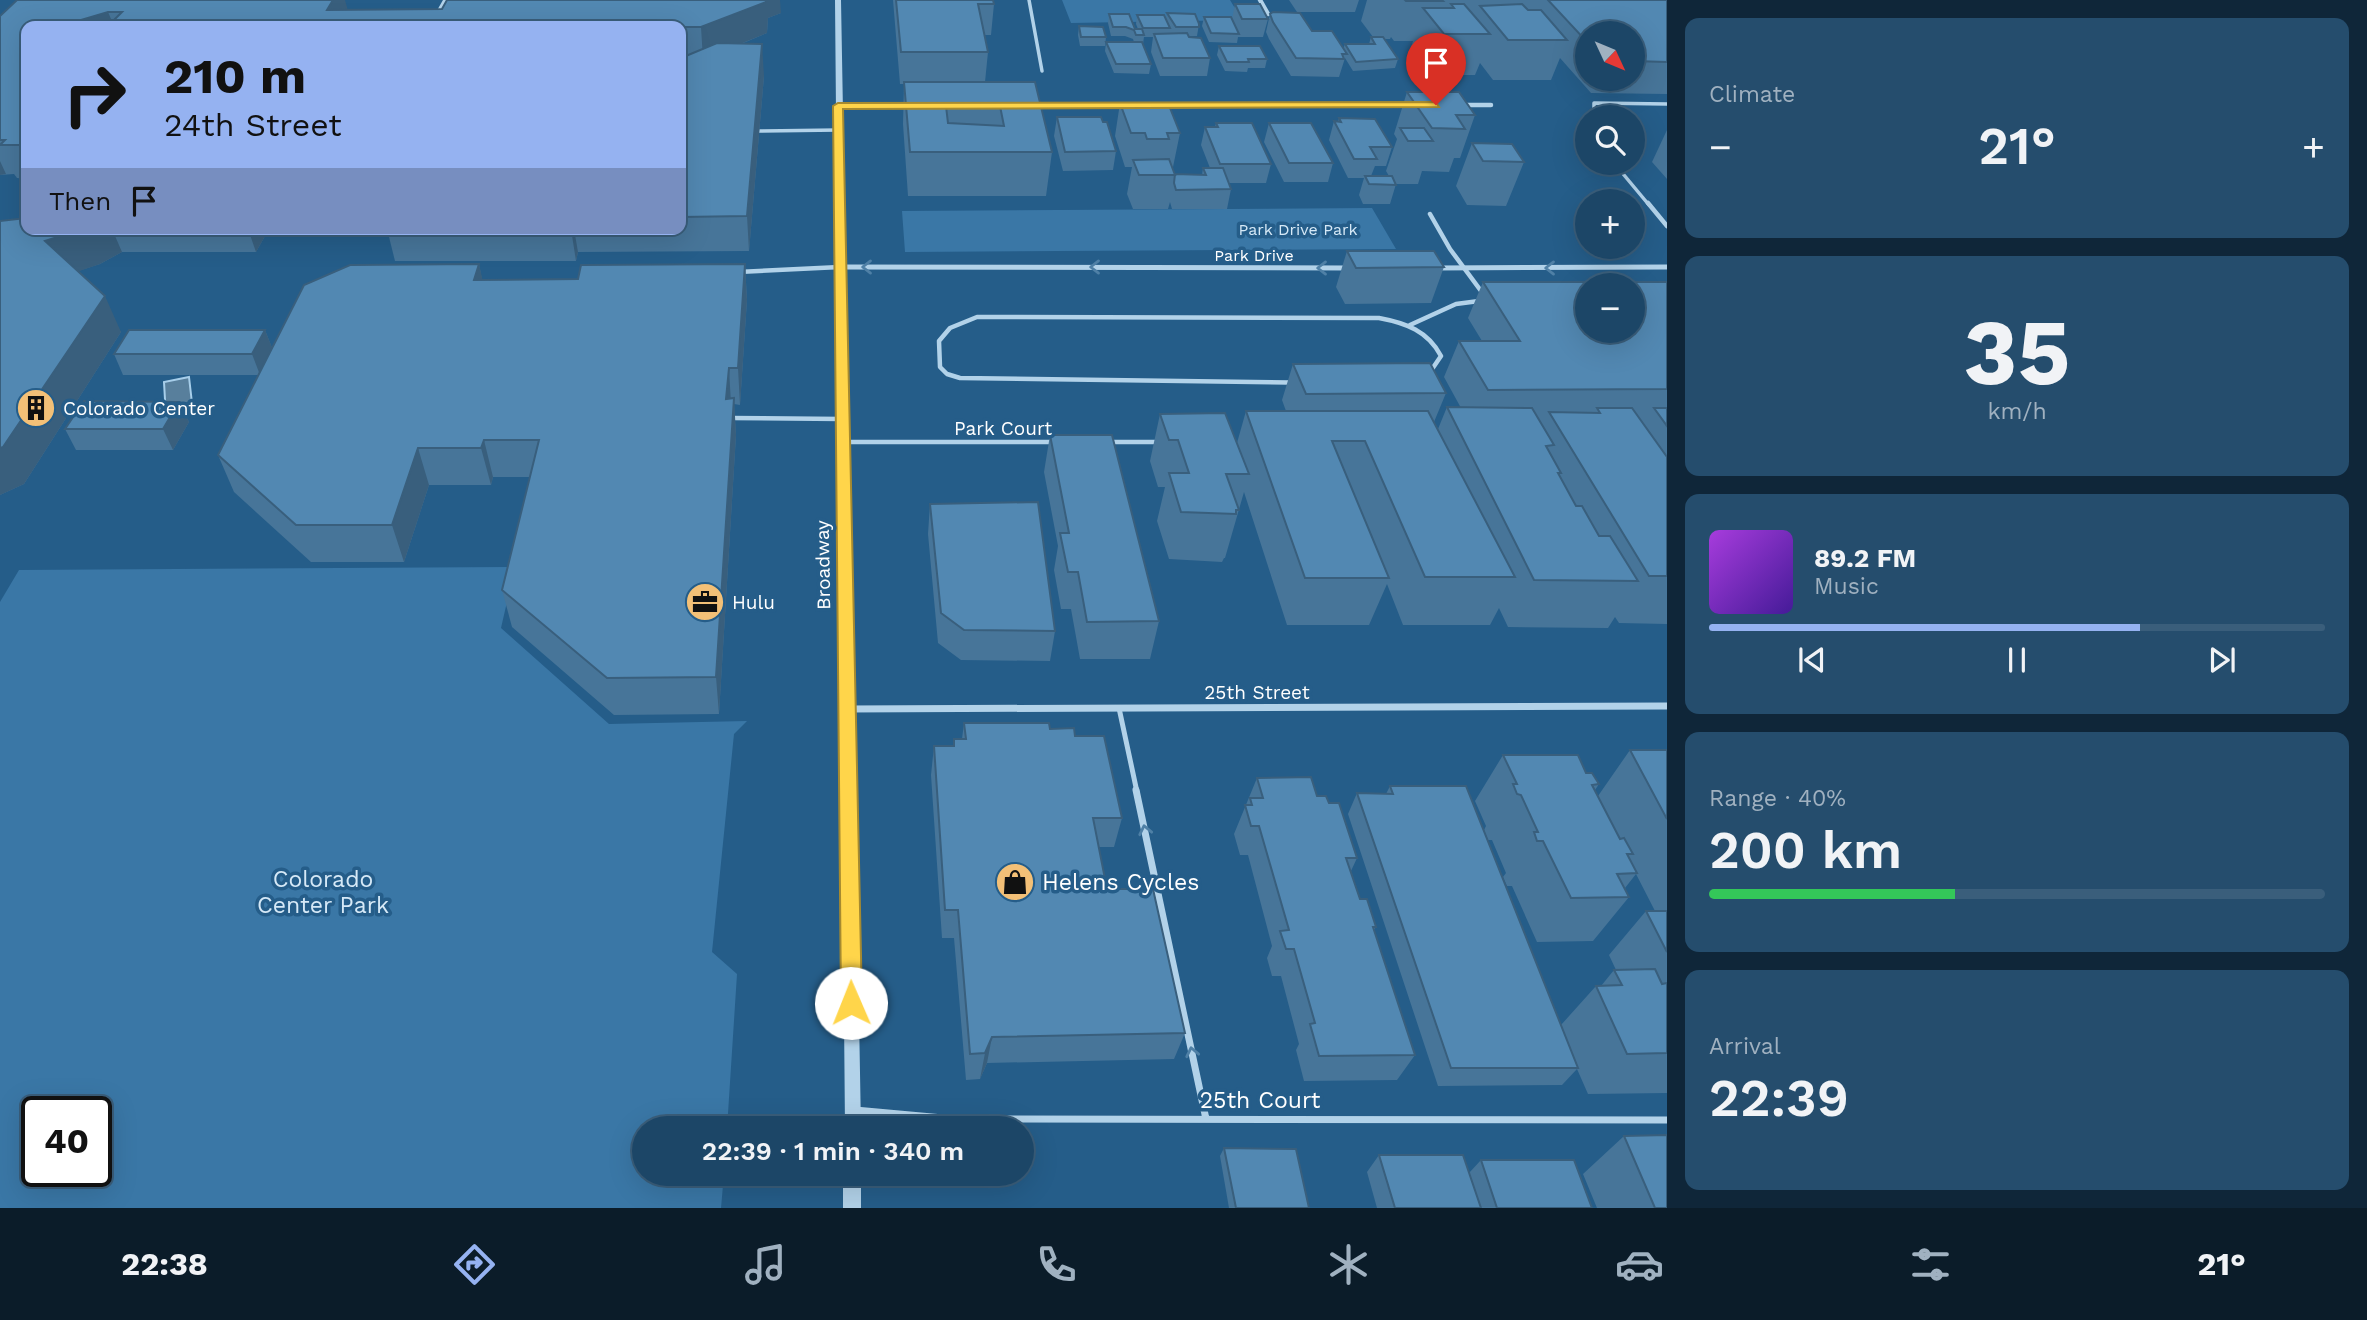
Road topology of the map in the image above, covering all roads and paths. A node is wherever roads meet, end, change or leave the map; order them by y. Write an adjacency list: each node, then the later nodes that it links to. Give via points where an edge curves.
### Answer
1 (445, 0): 6 (lane)
2 (838, 0): 13 (street, Broadway)
3 (1029, 0): 7 (lane)
4 (1260, 0): 5 (street)
5 (1268, 14)
6 (433, 21)
7 (1042, 71)
8 (1667, 104): 12 (lane)
9 (1422, 105): 17 (street)
10 (1450, 105): 11 (street)
11 (1491, 105)
12 (1594, 105)
13 (838, 106): 14 (street); 18 (street, Broadway)
14 (914, 106)
15 (1024, 106): 16 (street)
16 (1134, 106)
17 (1148, 106)
18 (838, 130): 19 (lane); 23 (street, Broadway)
19 (759, 131)
20 (1624, 175): 22 (lane)
21 (1430, 214): 27 (lane)
22 (1667, 226)
23 (840, 267): 25 (street, Park Drive, one-way to 23); 28 (lane); 32 (street, Broadway)
24 (1667, 267): 27 (street, one-way to 27)
25 (1354, 268)
26 (1423, 268): 27 (street)
27 (1464, 268): 29 (lane)
28 (725, 272)
29 (1488, 300): 30 (lane, via 1456,304)
30 (1409, 325): 30 (lane, via 1367,318 977,317 950,328 939,341 938,352 940,367 960,378 1400,384 1436,373 1441,356 1424,333)
31 (730, 418): 32 (lane)
32 (842, 419): 33 (street, Broadway)
33 (842, 442): 34 (lane, Park Court); 39 (street, Broadway)
34 (1060, 442)
35 (1102, 442): 36 (lane)
36 (1171, 442)
37 (1667, 706): 38 (street, 25th Street)
38 (1119, 708): 39 (street, 25th Street); 42 (lane, one-way to 38)
39 (847, 709): 40 (street, Broadway)
40 (853, 1110): 41 (street, Broadway); 42 (lane, 25th Court, via 954,1119)
41 (853, 1116)
42 (1206, 1119): 43 (lane, 25th Court)
43 (1667, 1120)
44 (852, 1186): 45 (street)
45 (852, 1208)

